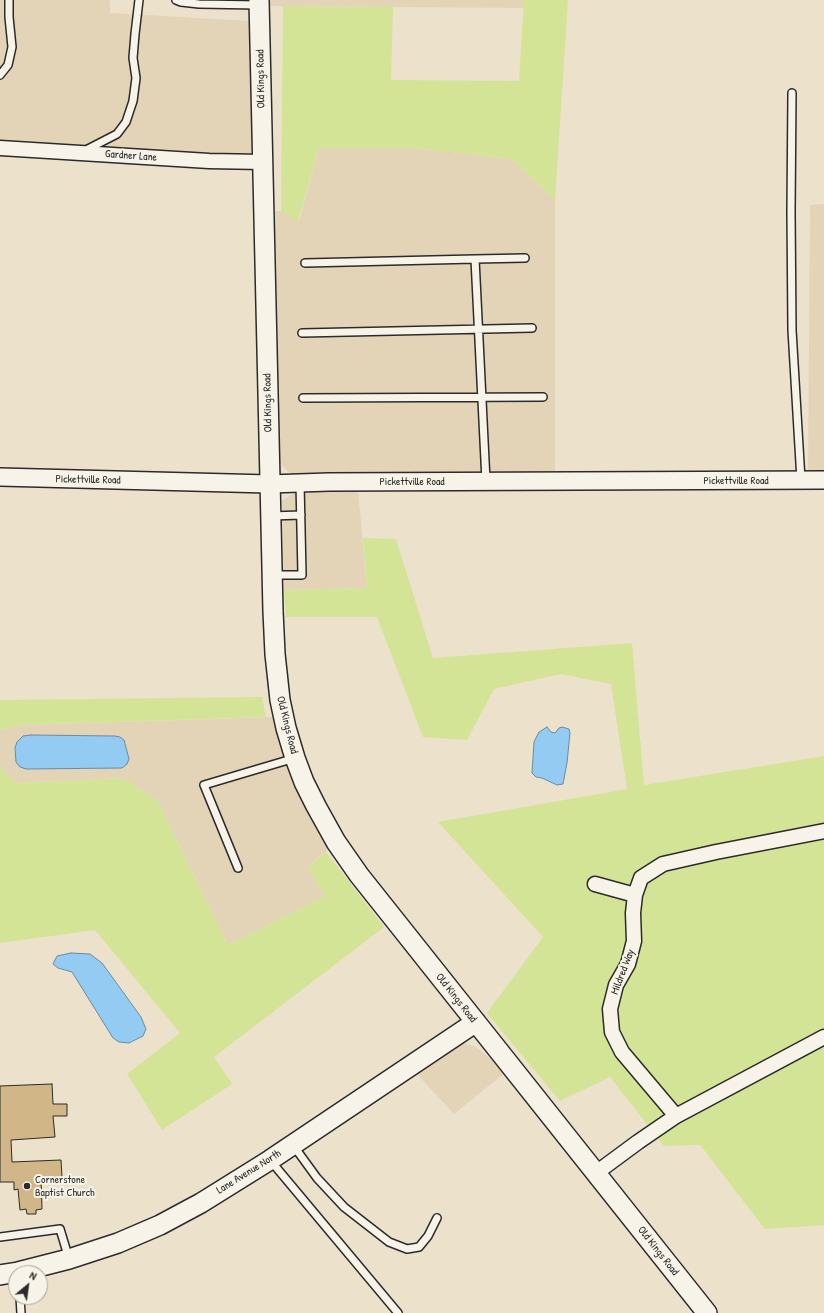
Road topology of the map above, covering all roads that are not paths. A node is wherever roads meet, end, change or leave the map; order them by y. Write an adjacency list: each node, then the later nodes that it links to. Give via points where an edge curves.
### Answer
1 (9, 0): 6 (lane, via 12,47 8,65)
2 (139, 0): 9 (lane, via 133,58 136,78 133,101 126,122 117,134)
3 (176, 0): 4 (lane)
4 (216, 2): 5 (lane)
5 (259, 2): 10 (main road, Old Kings Road)
6 (0, 75)
7 (792, 93): 21 (lane, via 792,330)
8 (0, 148): 9 (street, Gardner Lane)
9 (80, 153): 10 (street, Gardner Lane)
10 (263, 162): 25 (main road, Old Kings Road)
11 (526, 258): 12 (lane)
12 (475, 259): 13 (lane); 15 (lane)
13 (305, 263)
14 (532, 328): 15 (lane)
15 (478, 329): 16 (lane); 17 (lane)
16 (302, 332)
17 (482, 397): 18 (lane); 19 (lane); 23 (lane)
18 (543, 397)
19 (303, 398)
20 (0, 477): 25 (street, Pickettville Road)
21 (801, 480): 22 (street, Pickettville Road); 23 (street, Pickettville Road)
22 (824, 480)
23 (486, 482): 24 (street, Pickettville Road)
24 (300, 483): 25 (street, Pickettville Road); 26 (lane)
25 (270, 484): 27 (main road, Old Kings Road)
26 (301, 515): 27 (lane); 28 (lane, via 302,575)
27 (270, 516): 28 (main road, Old Kings Road)
28 (272, 575): 29 (main road, Old Kings Road, via 275,654 280,700)
29 (295, 758): 31 (lane, via 204,785); 34 (main road, Old Kings Road, via 316,806 359,876)
30 (824, 832): 33 (street, Mildred Way, via 663,864 641,878)
31 (238, 868)
32 (595, 884): 33 (street)
33 (635, 895): 36 (street, Mildred Way, via 634,942 628,964 616,985 610,1009 612,1032 622,1052)
34 (476, 1022): 37 (main road, Lane Avenue North); 39 (main road, Old Kings Road)
35 (824, 1037): 36 (street)
36 (676, 1116): 39 (street)
37 (293, 1144): 38 (main road, Lane Avenue North); 40 (lane, via 317,1178 344,1207 389,1242 408,1249 419,1247)
38 (270, 1160): 42 (main road, Lane Avenue North, via 160,1225 118,1243); 44 (lane)
39 (596, 1173): 45 (main road, Old Kings Road)
40 (437, 1218)
41 (0, 1237): 42 (lane, via 60,1229)
42 (69, 1259): 43 (main road, Lane Avenue North)
43 (45, 1265)
44 (398, 1313)
45 (706, 1313)

